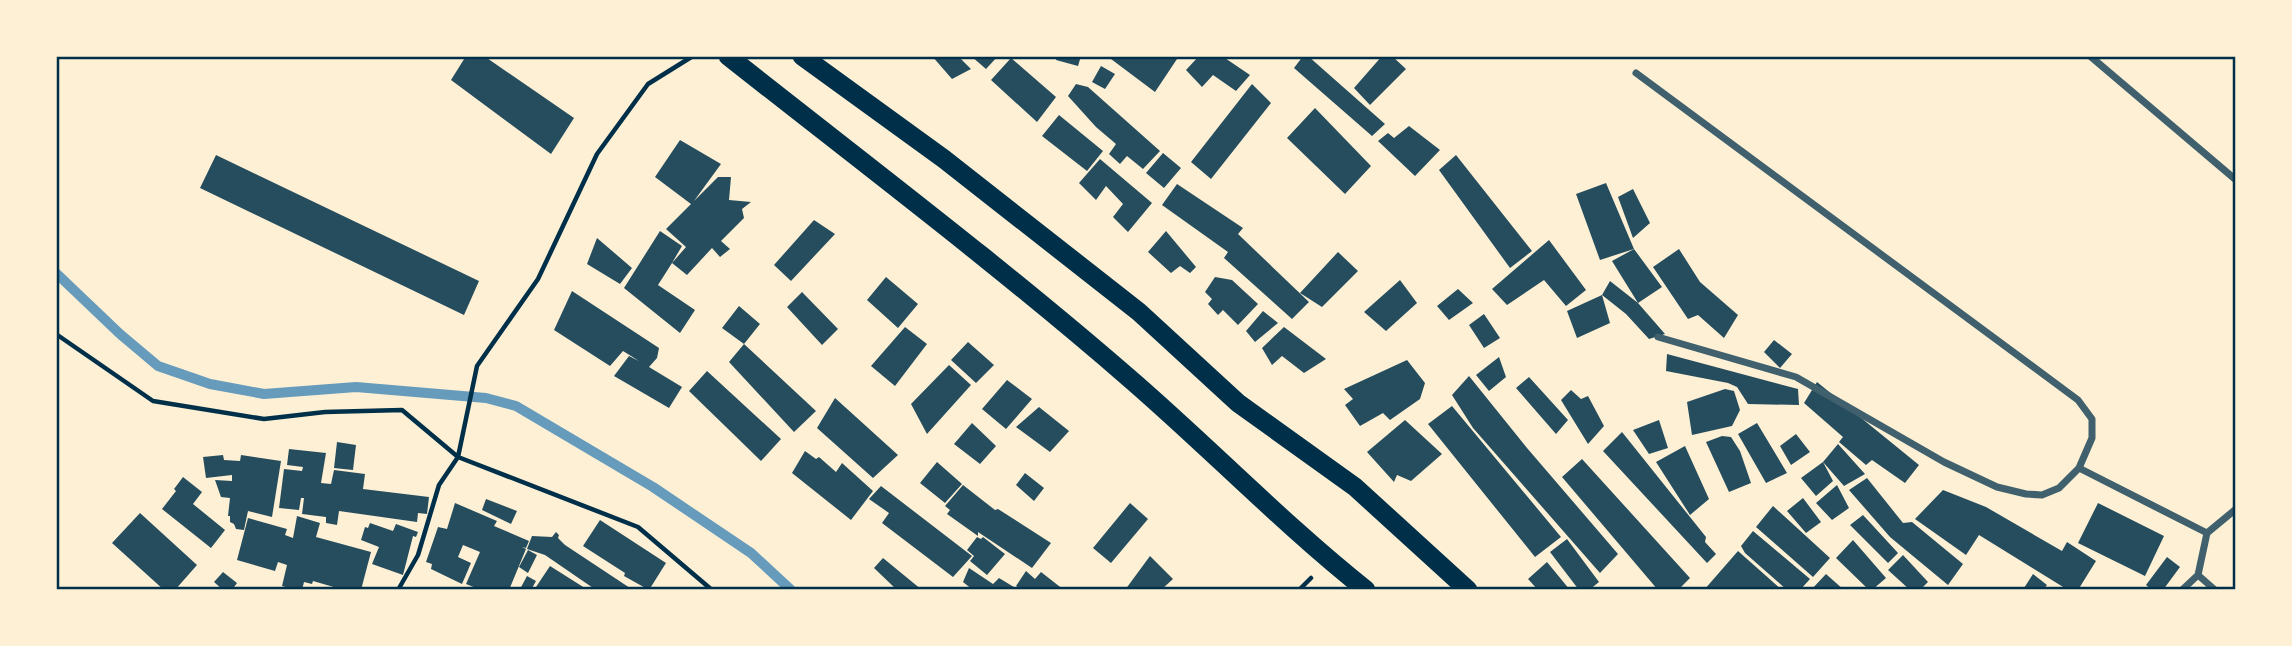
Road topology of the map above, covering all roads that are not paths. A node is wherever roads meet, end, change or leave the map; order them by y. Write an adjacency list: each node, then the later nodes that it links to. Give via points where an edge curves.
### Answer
1 (728, 56): 11 (highway, via 1127,376)
2 (802, 56): 12 (highway, via 944,159 1139,312 1238,404 1355,487)
3 (2090, 56): 5 (street)
4 (1636, 73): 7 (street, via 2078,400 2092,419 2092,438)
5 (2236, 180)
6 (1658, 337): 7 (street, via 1796,377 1944,462 1997,487 2042,495 2059,488)
7 (2079, 468): 9 (street)
8 (2236, 509): 9 (street)
9 (2207, 533): 10 (street)
10 (2198, 575): 13 (street); 14 (street)
11 (1366, 590)
12 (1468, 590)
13 (2182, 590)
14 (2215, 590)

